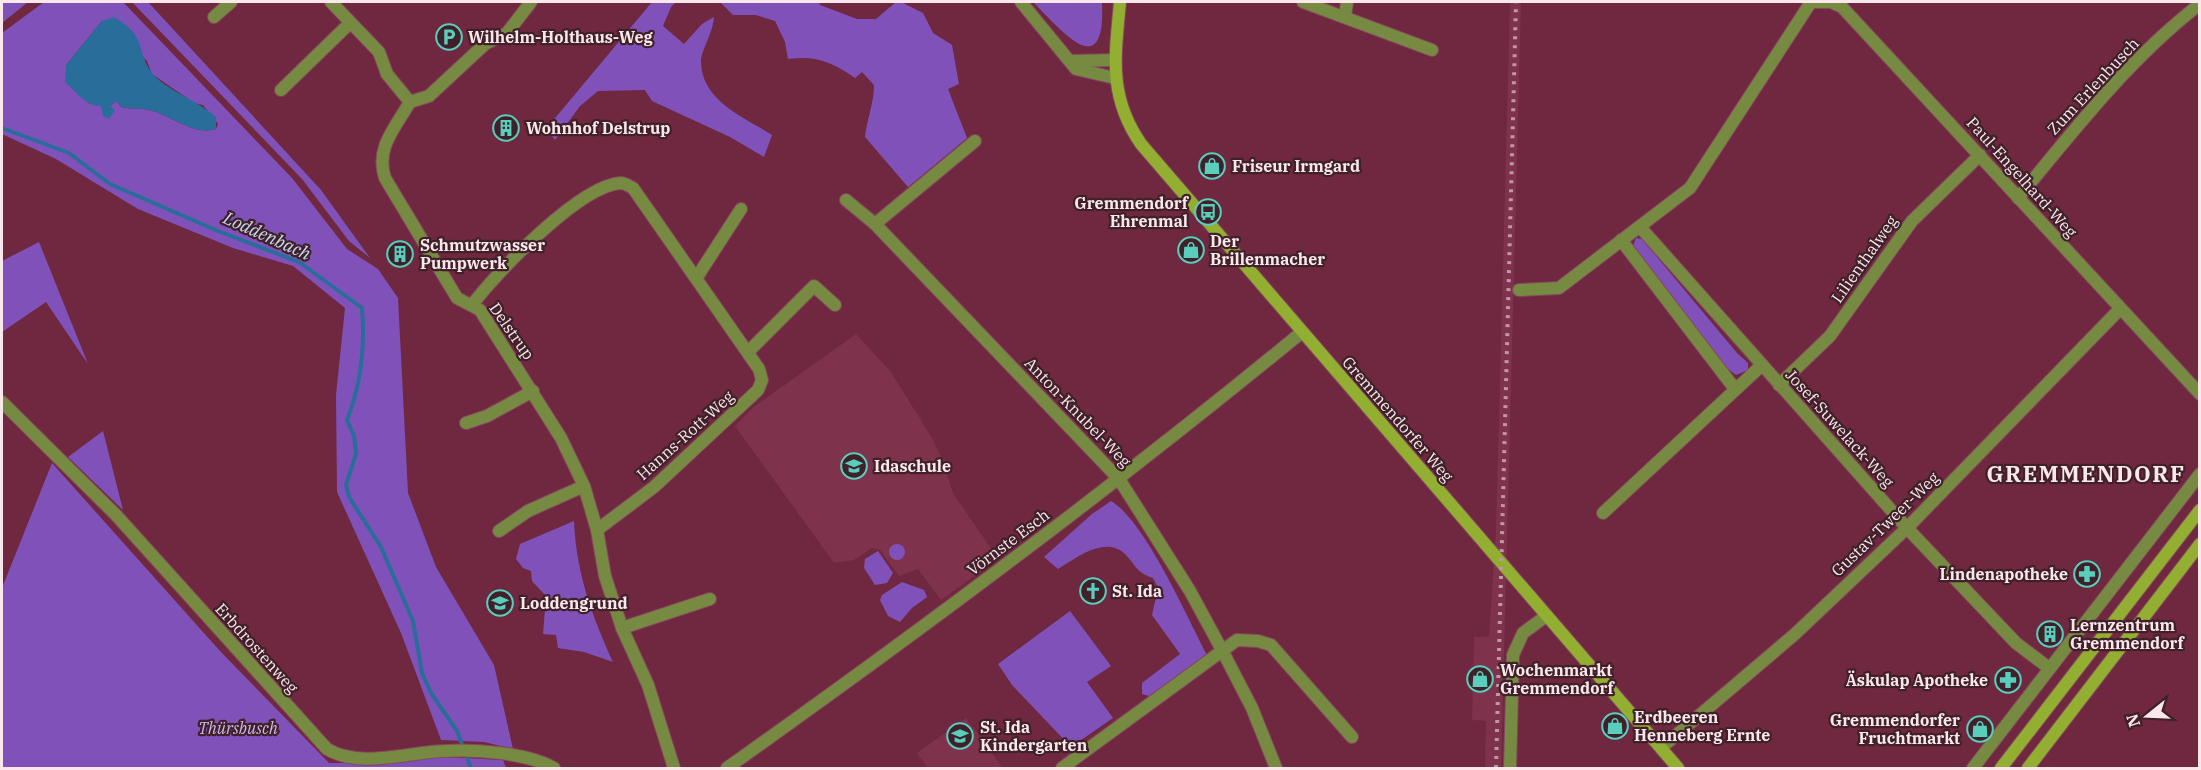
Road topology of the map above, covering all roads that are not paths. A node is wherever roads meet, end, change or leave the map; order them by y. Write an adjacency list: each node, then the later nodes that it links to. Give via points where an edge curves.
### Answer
1 (231, 2): 10 (street)
2 (331, 2): 12 (street)
3 (531, 2): 18 (street, via 507,33 485,45 429,96)
4 (1021, 2): 15 (street, via 1059,51)
5 (1119, 2): 14 (street, Gremmendorfer Weg)
6 (1303, 2): 11 (street)
7 (1347, 2): 11 (street)
8 (1811, 2): 20 (street, Paul-Engelhard-Weg, via 1832,2 1842,7); 25 (street, via 1690,188)
9 (2199, 4): 21 (street, Zum Erlenbusch, via 2086,116)
10 (214, 17)
11 (1345, 17): 13 (street)
12 (350, 23): 17 (street); 18 (street, via 379,52 387,74)
13 (1432, 50)
14 (1115, 60): 15 (street); 16 (street, Gremmendorfer Weg)
15 (1072, 61): 16 (street, via 1083,72)
16 (1115, 78): 32 (street, Gremmendorfer Weg, via 1124,114 1141,144)
17 (281, 90)
18 (410, 102): 29 (street, Delstrup, via 382,150 380,164 457,298)
19 (975, 141): 24 (street)
20 (1980, 155): 21 (street, Paul-Engelhard-Weg); 35 (street, Lilienthalweg, via 1912,221 1830,336)
21 (2018, 198): 31 (street, Paul-Engelhard-Weg)
22 (846, 201): 24 (street, Anton-Knubel-Weg)
23 (741, 208): 27 (street)
24 (875, 224): 42 (street, Anton-Knubel-Weg)
25 (1640, 227): 26 (street); 34 (street, Josef-Suwelack-Weg)
26 (1621, 240): 28 (street, via 1559,288); 36 (street)
27 (697, 277): 29 (street, Hanns-Rott-Weg, via 633,188 623,183 610,185 569,210 527,244); 33 (street, Hanns-Rott-Weg)
28 (1519, 290)
29 (472, 304): 37 (street, Delstrup, via 480,310)
30 (835, 305): 33 (street, via 814,286)
31 (2119, 310): 38 (street, Paul-Engelhard-Weg); 46 (street, Gustav-Tweer-Weg)
32 (1302, 332): 42 (street, Vörnste Esch); 51 (street, Gremmendorfer Weg)
33 (748, 351): 47 (street, Hanns-Rott-Weg, via 762,380 758,390 654,487)
34 (1762, 365): 35 (street, Josef-Suwelack-Weg); 36 (street)
35 (1779, 385): 46 (street, Josef-Suwelack-Weg)
36 (1735, 389): 45 (street)
37 (533, 391): 40 (street); 43 (street, Delstrup)
38 (2199, 394)
39 (2, 402): 57 (street, Erbdrostenweg, via 116,515 327,748 350,758 447,750 505,754)
40 (466, 423)
41 (2199, 474): 54 (street)
42 (1119, 479): 53 (street, Anton-Knubel-Weg, via 1190,591); 59 (street, Vörnste Esch, via 891,652)
43 (584, 486): 47 (street, Delstrup); 48 (street, via 528,511)
44 (2199, 510): 65 (street)
45 (1603, 513)
46 (1907, 528): 54 (street, Josef-Suwelack-Weg, via 2016,643); 56 (street, Gustav-Tweer-Weg, via 1795,634)
47 (597, 530): 52 (street, Delstrup, via 605,576)
48 (499, 531)
49 (2199, 544): 66 (street)
50 (711, 599): 52 (street)
51 (1546, 616): 56 (street, Gremmendorfer Weg); 62 (street, via 1523,633 1513,655)
52 (622, 628): 58 (street, Delstrup, via 648,686)
53 (1222, 650): 55 (street, via 1237,640 1271,645); 60 (street); 61 (street, Anton-Knubel-Weg, via 1252,708)
54 (2049, 668): 64 (street)
55 (1352, 736)
56 (1661, 748): 63 (street, Gremmendorfer Weg)
57 (554, 768)
58 (674, 768)
59 (727, 768)
60 (1062, 768)
61 (1276, 768)
62 (1510, 768)
63 (1678, 768)
64 (1972, 768)
65 (2001, 768)
66 (2028, 768)

